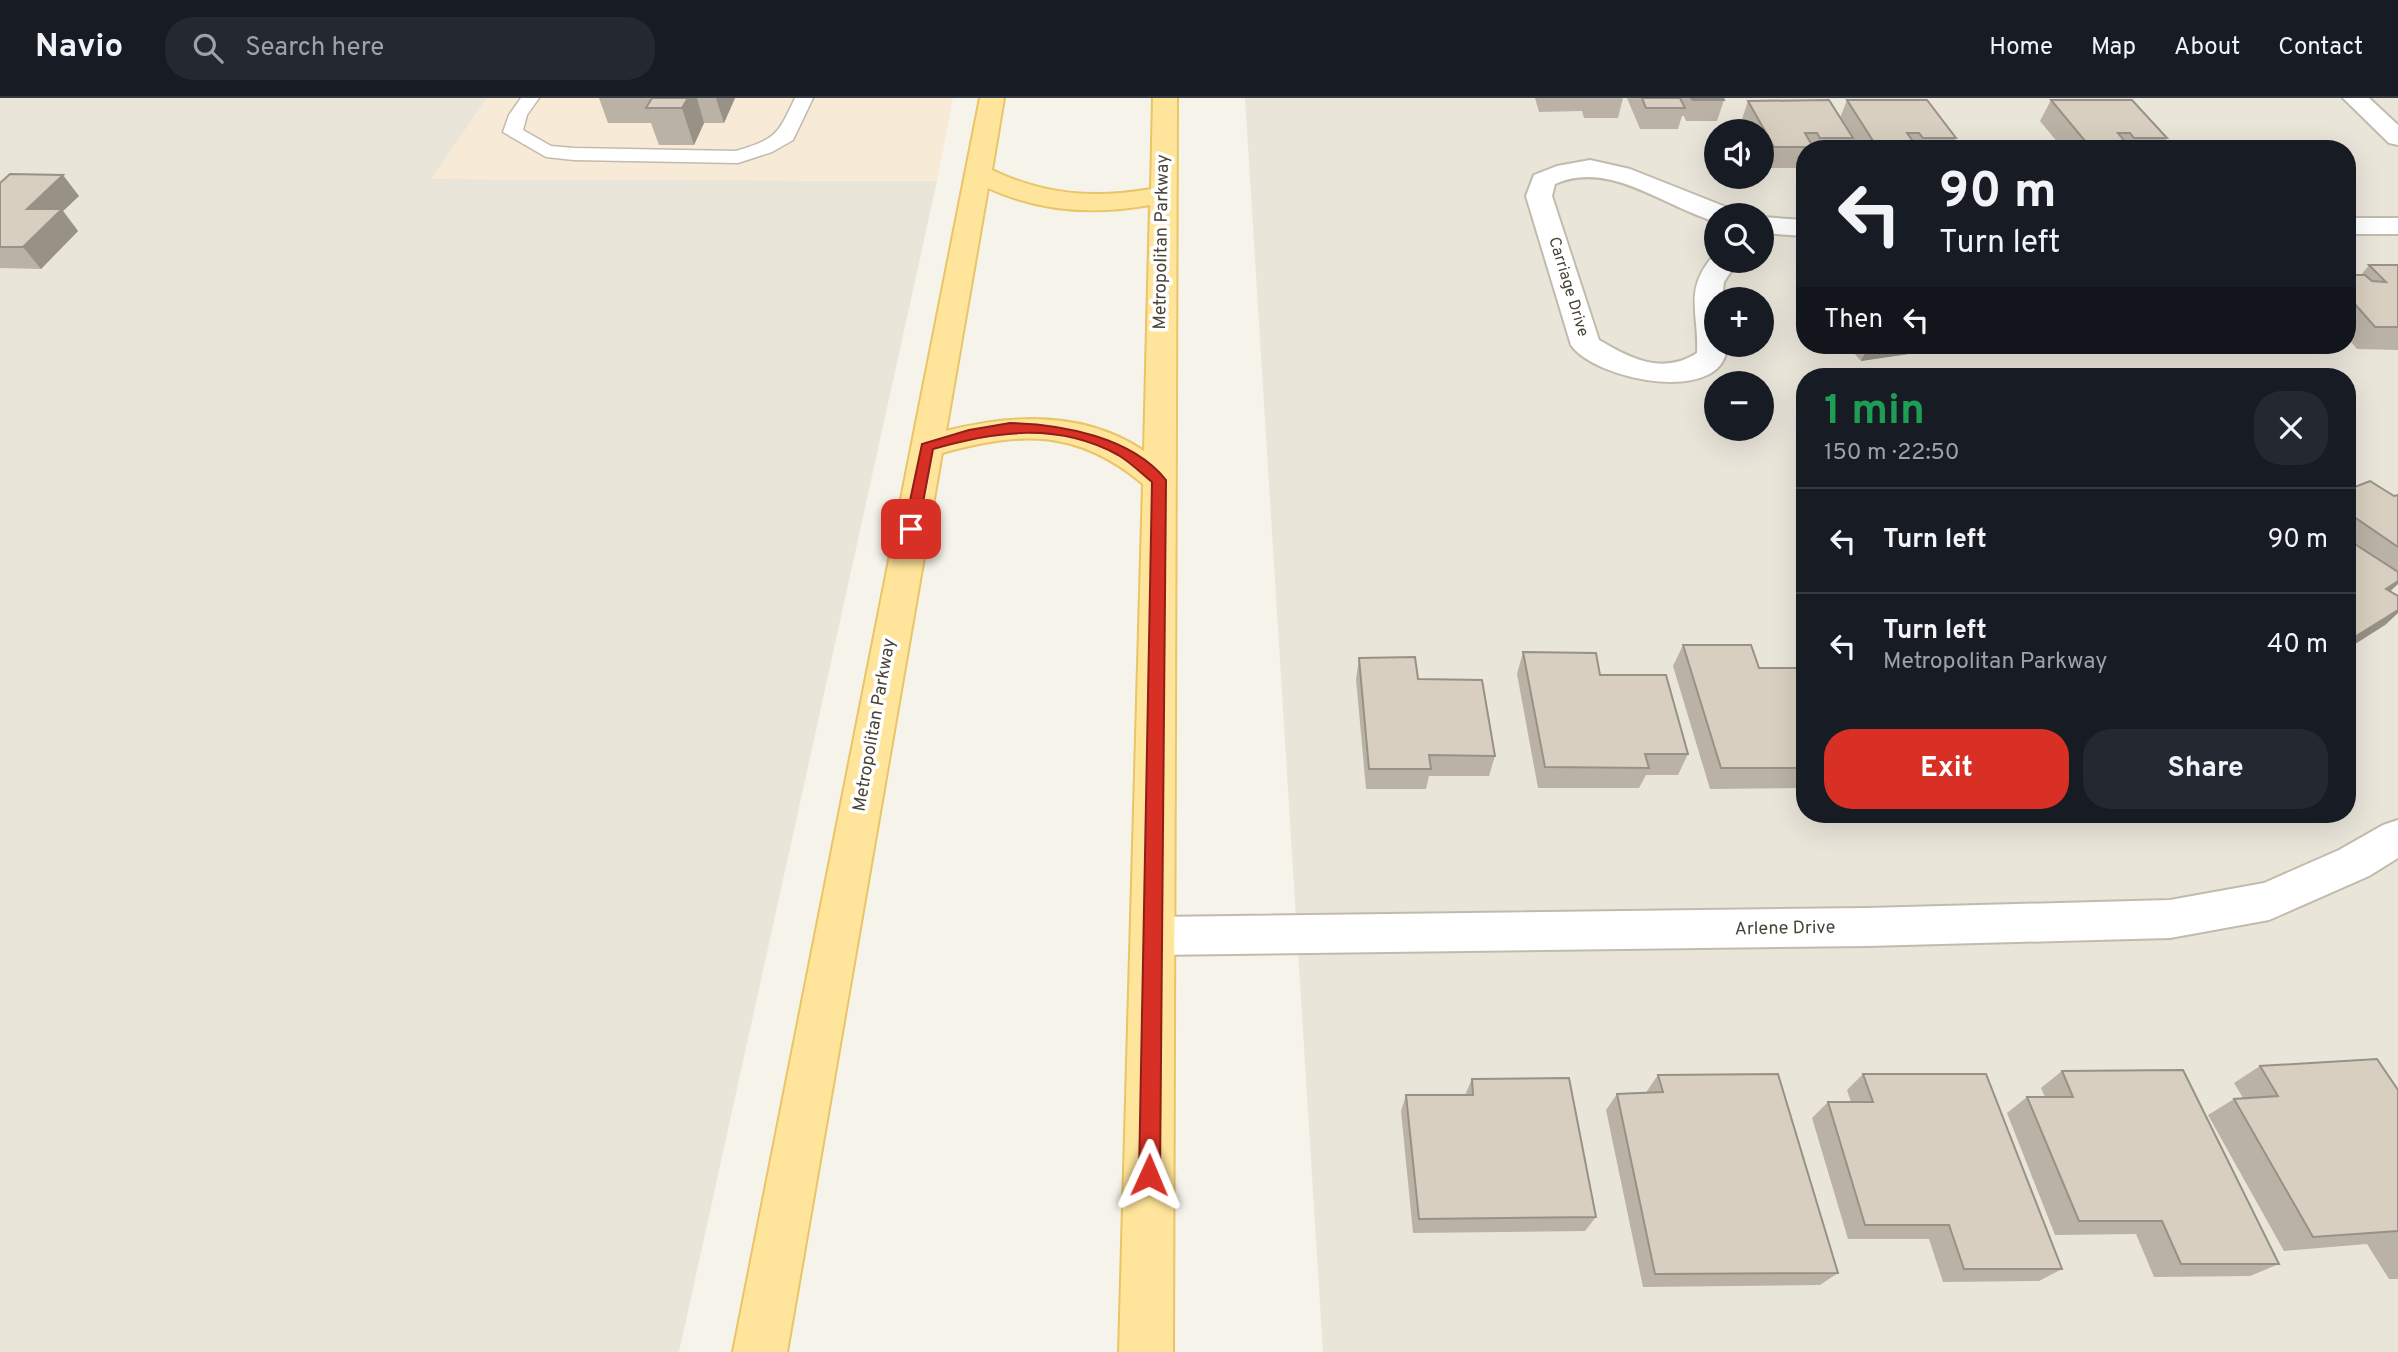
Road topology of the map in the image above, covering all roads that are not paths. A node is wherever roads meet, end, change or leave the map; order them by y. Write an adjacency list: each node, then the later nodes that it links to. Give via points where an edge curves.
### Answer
1 (530, 98): 2 (lane, via 513,132 546,151 738,157 786,136)
2 (804, 98)
3 (992, 98): 7 (main road, Metropolitan Parkway)
4 (1165, 98): 8 (main road, Metropolitan Parkway)
5 (2355, 98): 6 (street)
6 (2398, 138)
7 (978, 173): 8 (main road, via 1005,188 1062,203 1113,204); 15 (main road, Metropolitan Parkway)
8 (1163, 195): 16 (main road, Metropolitan Parkway)
9 (1704, 211): 14 (street, Carriage Drive, via 1615,173 1589,168 1559,172 1543,180 1539,196 1586,345 1620,366 1658,373 1690,371 1713,357 1715,338 1706,292)
10 (2356, 226): 11 (street)
11 (2398, 226)
12 (1796, 228): 13 (street)
13 (1774, 229)
14 (1715, 273)
15 (926, 447): 16 (main road, via 1010,427 1042,428 1082,435 1123,453); 19 (main road, Metropolitan Parkway)
16 (1159, 480): 18 (main road, Metropolitan Parkway)
17 (2398, 837): 18 (street, Arlene Drive, via 2354,863 2269,901 2169,919)
18 (1154, 936): 20 (main road, Metropolitan Parkway)
19 (760, 1352)
20 (1146, 1352)

